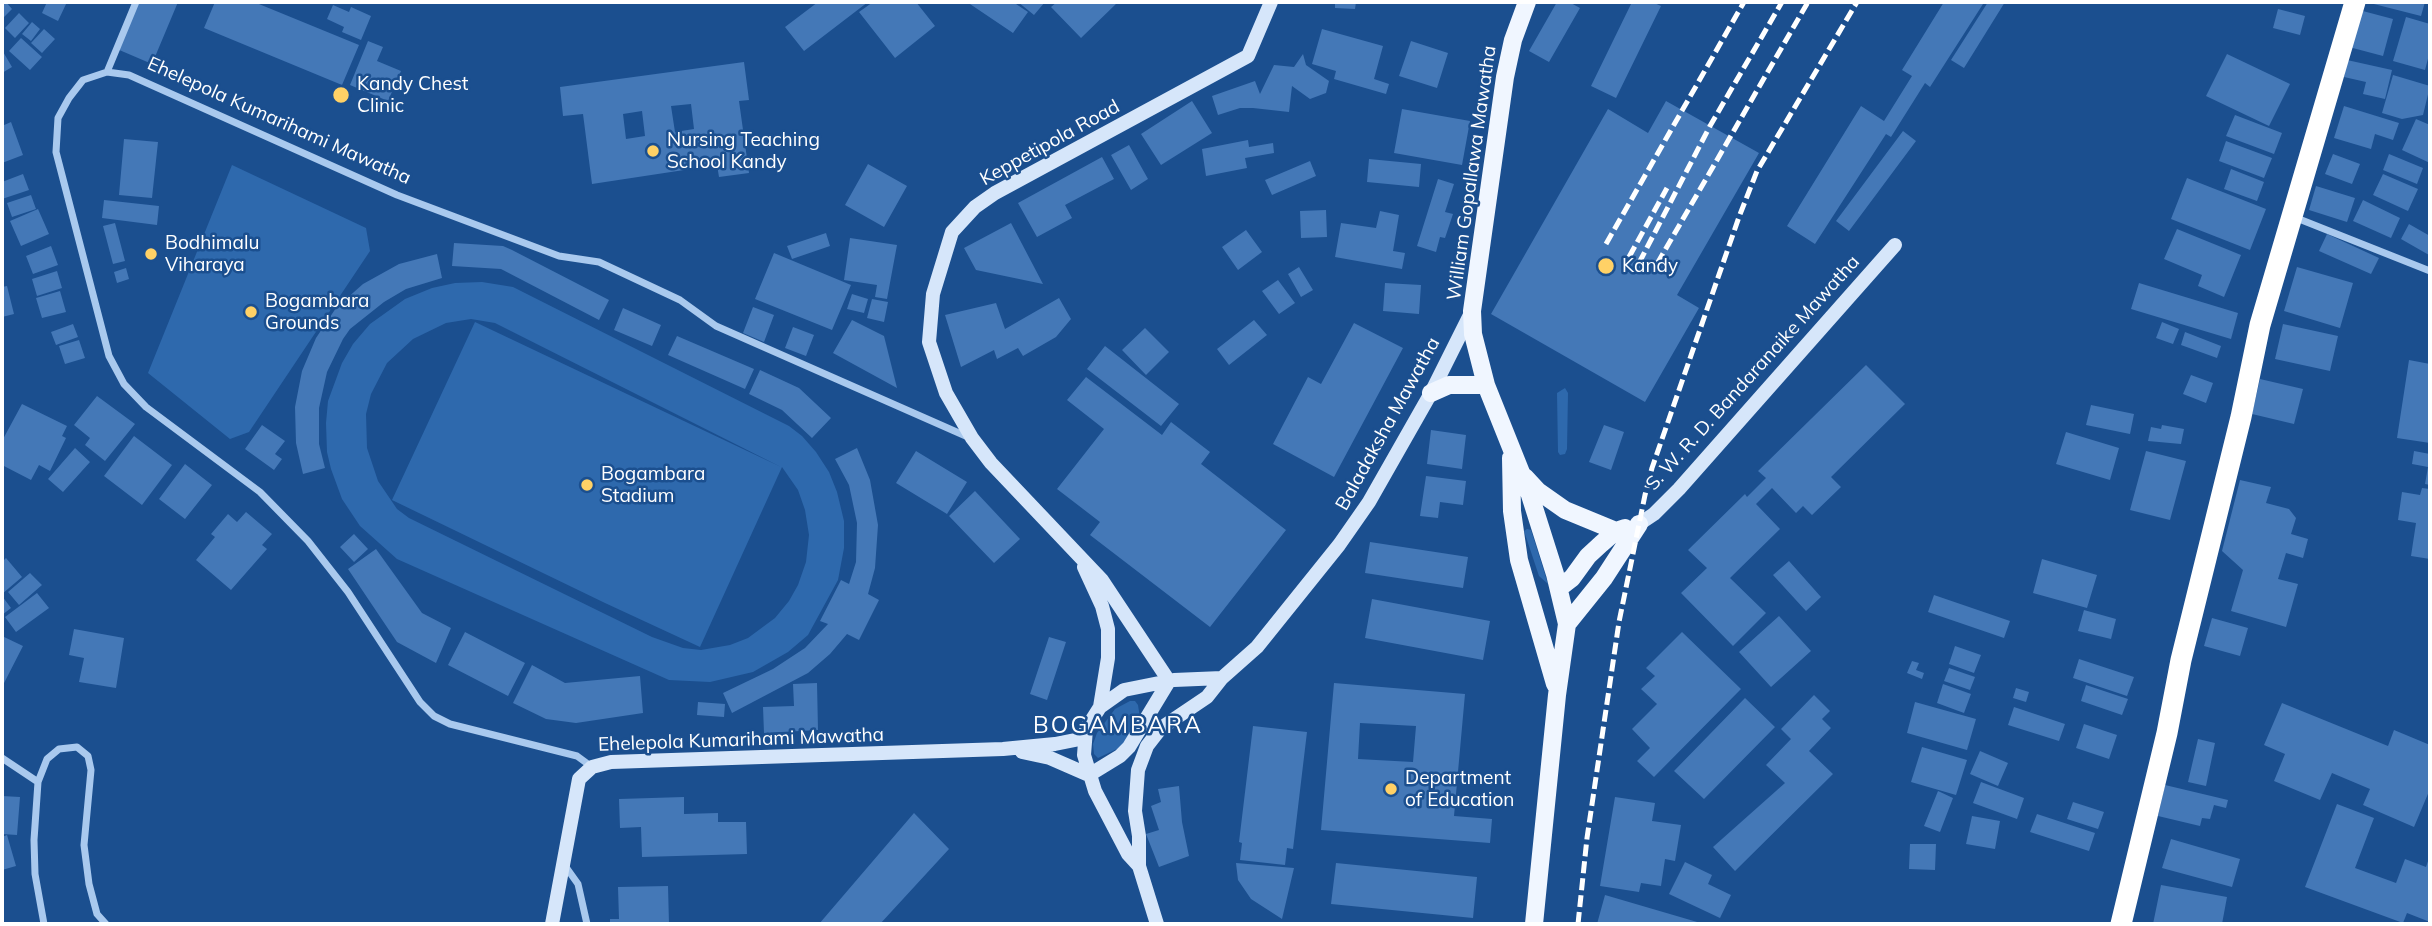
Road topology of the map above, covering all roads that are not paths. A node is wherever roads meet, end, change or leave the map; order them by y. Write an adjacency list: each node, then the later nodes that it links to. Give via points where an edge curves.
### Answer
1 (136, 2): 5 (street)
2 (1270, 2): 12 (street, Keppetipola Road, via 1248,56 995,193 951,232 933,294 929,342 946,393)
3 (1527, 2): 9 (main road, William Gopallawa Mawatha, via 1505,77)
4 (2355, 2): 6 (highway)
5 (107, 72): 12 (street, Ehelepola Kumarihami Mawatha, via 129,75 397,195 559,256 599,262 680,300 716,326); 27 (street, Ehelepola Kumarihami Mawatha, via 83,80 69,98 58,118 56,152 109,356 124,384 146,407 260,492 307,541 434,716 576,756)
6 (2291, 215): 8 (street); 38 (highway, via 2260,325)
7 (1895, 246): 15 (street, S. W. R. D. Bandaranaike Mawatha, via 1679,489)
8 (2430, 271)
9 (1472, 311): 10 (main road, William Gopallawa Mawatha); 11 (street, Baladaksha Mawatha)
10 (1486, 385): 11 (main road, via 1449,385); 13 (main road, William Gopallawa Mawatha)
11 (1431, 393): 20 (street, Baladaksha Mawatha, via 1339,545 1257,647)
12 (972, 438): 17 (street, Keppetipola Road)
13 (1511, 448): 14 (main road, William Gopallawa Mawatha); 22 (main road, via 1519,560)
14 (1520, 471): 16 (main road, William Gopallawa Mawatha, via 1565,510); 18 (main road, William Gopallawa Mawatha)
15 (1639, 524): 16 (main road); 19 (main road)
16 (1616, 531): 18 (main road)
17 (1079, 557): 21 (street, Keppetipola Road, via 1102,580); 23 (street, Keppetipola Road, via 1108,629)
18 (1559, 588): 19 (main road, William Gopallawa Mawatha)
19 (1567, 624): 22 (main road)
20 (1222, 678): 21 (street); 31 (street, Baladaksha Mawatha, via 1207,697 1161,727 1147,746 1135,793)
21 (1169, 681): 23 (street, via 1124,690); 28 (street, via 1129,747)
22 (1557, 695): 37 (main road)
23 (1100, 707): 24 (street, Keppetipola Road)
24 (1085, 738): 25 (street, Ehelepola Kumarihami Mawatha); 28 (street)
25 (1003, 749): 27 (street, Ehelepola Kumarihami Mawatha, via 611,762); 28 (street, via 1050,758)
26 (2, 758): 29 (street)
27 (592, 767): 30 (street, via 579,779)
28 (1089, 775): 31 (street, via 1128,854)
29 (38, 782): 32 (street, via 34,863); 33 (street, via 47,759 59,749 77,747 88,756 91,770 84,845 97,914)
30 (563, 863): 34 (street); 35 (street, via 578,884)
31 (1139, 866): 36 (street)
32 (44, 924)
33 (106, 924)
34 (552, 924)
35 (587, 924)
36 (1157, 924)
37 (1534, 924)
38 (2121, 924)

